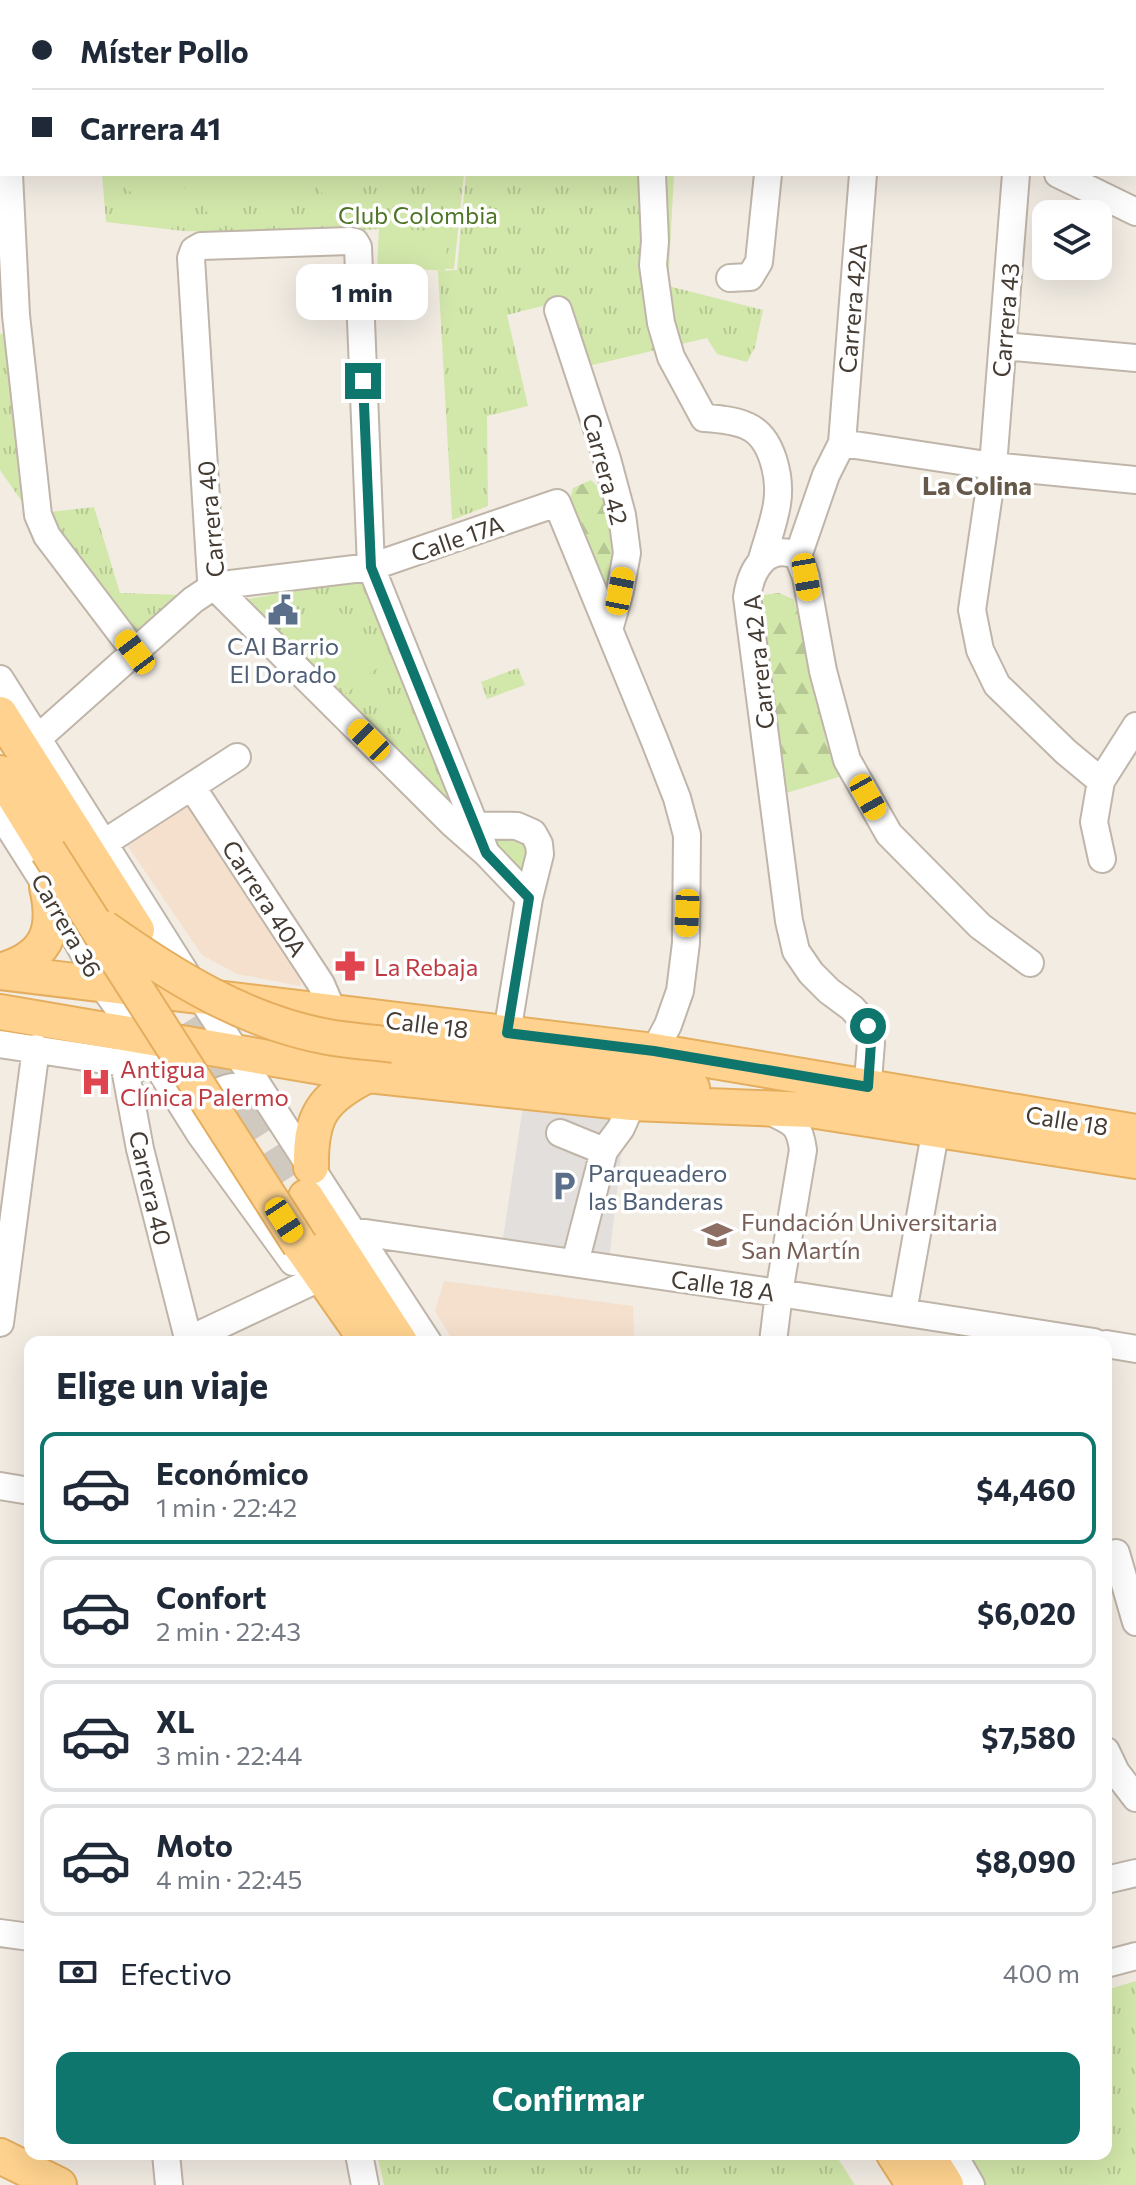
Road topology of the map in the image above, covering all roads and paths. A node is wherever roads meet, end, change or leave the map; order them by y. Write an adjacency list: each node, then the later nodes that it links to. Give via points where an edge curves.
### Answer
1 (9, 176): 10 (street)
2 (652, 176): 17 (street, via 653,265 671,357 704,418 750,427 767,444 776,472 777,503)
3 (768, 176): 8 (street, via 759,262 750,277)
4 (863, 176): 13 (street, Carrera 42A)
5 (1016, 176): 11 (street, Carrera 43)
6 (1062, 176): 7 (street)
7 (1136, 212)
8 (730, 278)
9 (558, 310): 20 (street, Carrera 42, via 622,515 627,553)
10 (8, 315): 21 (street, via 38,515 47,536)
11 (1003, 346): 12 (street); 14 (street, Carrera 43)
12 (1136, 358)
13 (842, 443): 14 (street); 16 (street)
14 (993, 466): 15 (street); 28 (street, Carrera 43, via 972,610 980,650 997,685)
15 (1136, 480)
16 (798, 556): 17 (street, Carrera 42 A, via 788,552); 38 (street, via 847,760 889,834 980,926)
17 (762, 559): 52 (street, Carrera 42 A, via 749,581 747,597 789,921 796,951 811,973 868,1026)
18 (371, 567): 19 (street, Calle 17A); 19 (street, Carrera 40, via 355,242 201,246 191,258); 20 (street, Calle 17A, via 557,503); 31 (street)
19 (214, 586): 21 (street); 31 (street, Carrera 40)
20 (609, 630): 48 (street, via 687,835 680,991)
21 (135, 652): 25 (street)
22 (0, 679): 25 (street)
23 (0, 714): 37 (main road)
24 (1136, 726): 28 (street)
25 (37, 739): 32 (street)
26 (237, 757): 29 (street)
27 (0, 773): 36 (main road, bridge)
28 (1101, 781): 33 (street, via 1094,822)
29 (192, 787): 32 (street); 43 (street, Carrera 40A, via 321,984)
30 (0, 813): 34 (street, Carrera 36)
31 (465, 825): 35 (street); 35 (street, via 517,826 533,833 540,854)
32 (104, 843): 41 (street)
33 (1102, 859)
34 (47, 887): 39 (main road, via 52,909 39,951); 40 (street, Carrera 36)
35 (529, 898): 44 (street)
36 (91, 918): 55 (main road, bridge, via 198,989 260,1018 326,1037 635,1077); 72 (main road, bridge)
37 (137, 930)
38 (1030, 963)
39 (0, 972): 40 (main road, Calle 18)
40 (101, 984): 41 (main road, Calle 18); 47 (street, Carrera 36)
41 (200, 996): 43 (main road, Calle 18); 49 (street)
42 (0, 1012): 47 (main road, Calle 18)
43 (333, 1012): 44 (main road, Calle 18)
44 (507, 1033): 48 (main road, Calle 18)
45 (0, 1044): 46 (street)
46 (36, 1048): 47 (street); 68 (street)
47 (131, 1049): 49 (main road, Calle 18); 59 (street, Carrera 36, via 165,1078); 69 (street, Carrera 40, via 140,1149)
48 (654, 1051): 52 (main road, Calle 18)
49 (238, 1053): 50 (main road, Calle 18); 51 (street)
50 (368, 1075): 53 (main road, Calle 18); 62 (main road, via 342,1088 322,1110 311,1138)
51 (266, 1098): 59 (street, via 252,1088 219,1091 200,1117); 62 (street)
52 (866, 1102): 55 (main road, Calle 18); 56 (main road, Calle 18); 57 (main road, Calle 18)
53 (632, 1103): 54 (main road, Calle 18); 60 (street)
54 (765, 1108): 55 (main road, Calle 18); 66 (street, via 801,1131 803,1150)
55 (810, 1110)
56 (936, 1128): 61 (main road, Calle 18); 67 (street)
57 (1136, 1132)
58 (560, 1133): 60 (street)
59 (200, 1134): 65 (street, Carrera 36)
60 (604, 1151): 64 (street)
61 (1136, 1161)
62 (309, 1182): 63 (street); 73 (main road)
63 (352, 1231): 64 (street, Calle 18 A); 74 (street)
64 (575, 1263): 66 (street, Calle 18 A)
65 (309, 1283): 70 (street); 71 (street, Carrera 36)
66 (779, 1293): 67 (street, Calle 18 A); 75 (street)
67 (903, 1312): 76 (street, Calle 18 A)
68 (0, 1323)
69 (188, 1336)
70 (199, 1336)
71 (344, 1336)
72 (364, 1336)
73 (397, 1336)
74 (424, 1336)
75 (774, 1336)
76 (1056, 1336)
77 (1112, 1345): 78 (street)
78 (1136, 1349)
79 (0, 1486): 80 (street)
80 (24, 1490)
81 (1116, 1553): 82 (street)
82 (1124, 1608)
83 (1112, 1764): 84 (street)
84 (1136, 1798)
85 (1136, 1873): 86 (street)
86 (1112, 1879)
87 (0, 1933): 88 (street)
88 (24, 1936)
89 (1136, 1956): 90 (street)
90 (1112, 1962)
91 (0, 2156): 98 (main road)
92 (167, 2160): 99 (street)
93 (360, 2160): 100 (street)
94 (879, 2160): 101 (street)
95 (898, 2160): 102 (main road)
96 (931, 2160): 103 (main road)
97 (956, 2160): 104 (street)
98 (59, 2185)
99 (169, 2185)
100 (365, 2185)
101 (894, 2185)
102 (914, 2185)
103 (946, 2185)
104 (971, 2185)

